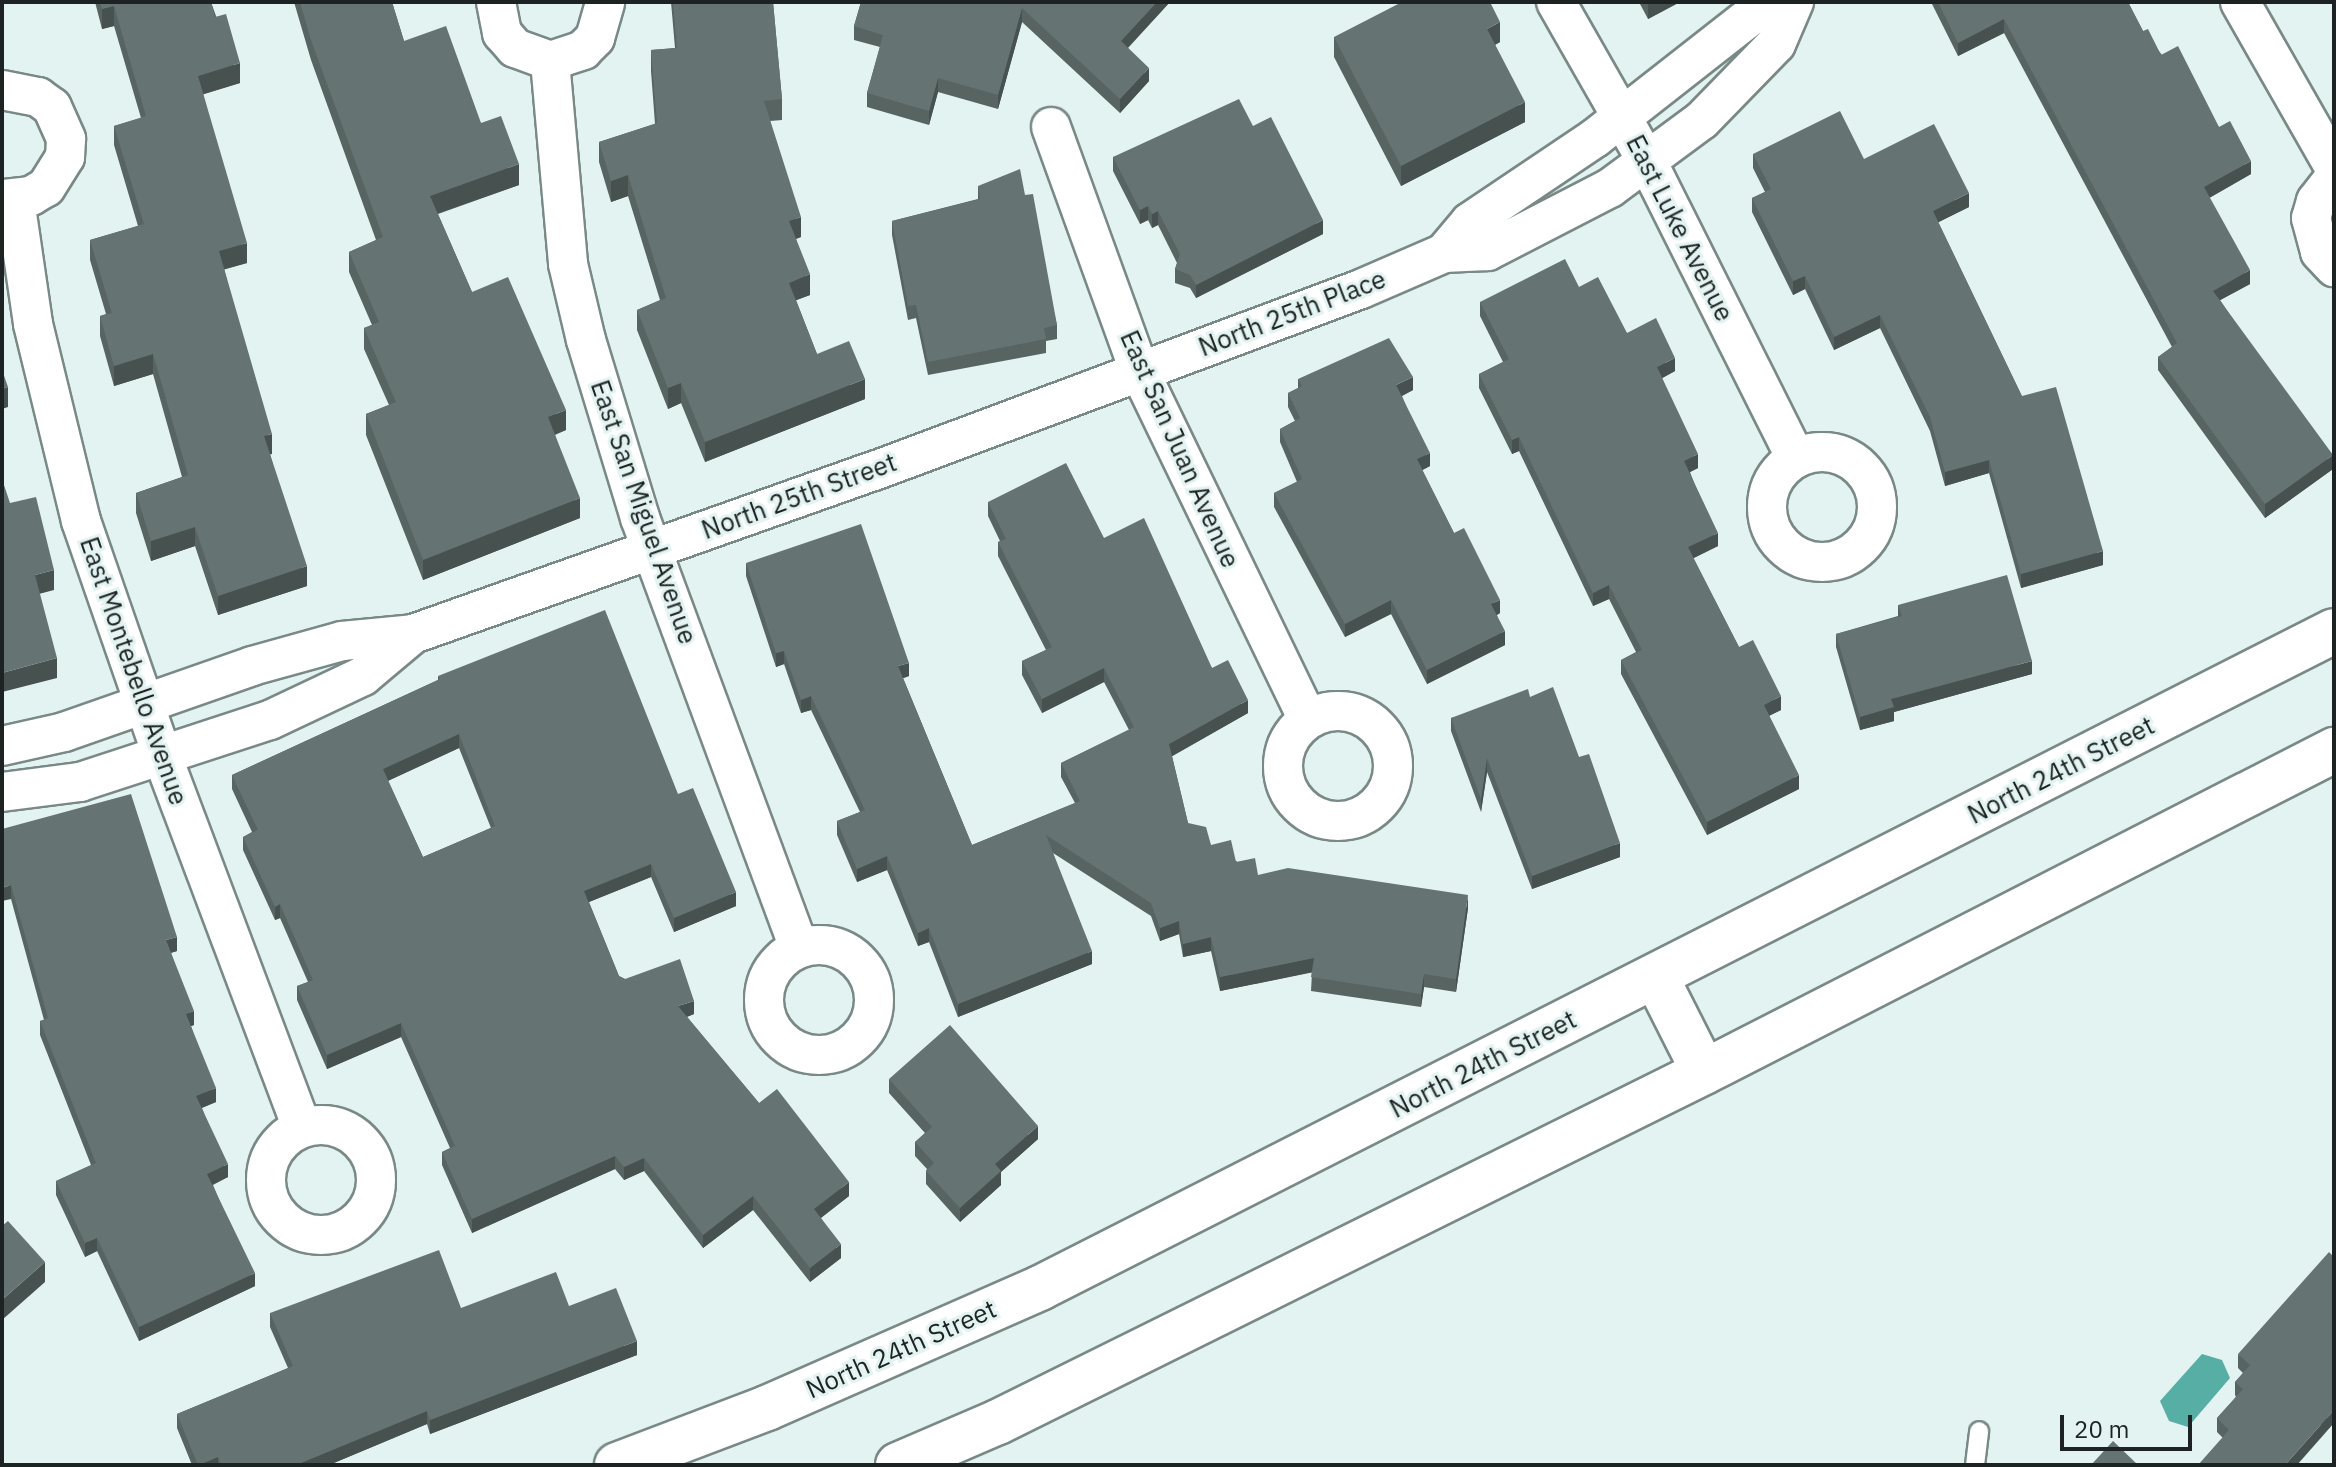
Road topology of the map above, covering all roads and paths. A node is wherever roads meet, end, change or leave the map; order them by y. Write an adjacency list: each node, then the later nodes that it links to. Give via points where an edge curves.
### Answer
1 (496, 2): 7 (street, via 502,33 515,48)
2 (605, 2): 7 (street, via 595,38 567,58)
3 (1556, 2): 9 (street, East Luke Avenue)
4 (1782, 2): 9 (street, via 1752,15)
5 (1794, 2): 11 (street, via 1776,44 1702,120)
6 (2240, 2): 12 (street)
7 (550, 61): 19 (street, East San Miguel Avenue, via 568,264 586,340)
8 (2, 90): 14 (street, East Montebello Avenue, via 38,97 52,107 66,139 58,174 46,187)
9 (1623, 116): 11 (street, East Luke Avenue); 15 (street, North 25th Place, via 1470,222)
10 (1051, 127): 17 (street, East San Juan Avenue)
11 (1648, 163): 15 (street, North 25th Place, via 1570,212 1488,251); 18 (street, East Luke Avenue)
12 (2334, 167)
13 (2334, 178): 16 (street, via 2316,201 2311,218 2320,252)
14 (8, 200): 22 (street, East Montebello Avenue, via 58,440)
15 (1444, 253): 17 (street, North 25th Place)
16 (2334, 267)
17 (1139, 370): 19 (street, North 25th Street); 23 (street, East San Juan Avenue)
18 (1796, 458)
19 (653, 548): 21 (street, North 25th Street); 28 (street, East San Miguel Avenue)
20 (2334, 631): 29 (main road, North 24th Street)
21 (413, 634): 22 (street, North 25th Street, via 342,641); 26 (street, North 25th Street, via 363,676 270,720)
22 (145, 704): 24 (street, North 25th Street, via 64,732); 26 (street, East Montebello Avenue)
23 (1308, 719)
24 (2, 746)
25 (2334, 750): 30 (main road)
26 (163, 758): 27 (street, North 25th Street, via 80,782); 31 (street, East Montebello Avenue)
27 (2, 792)
28 (799, 948)
29 (1656, 977): 30 (main road); 33 (main road, North 24th Street, via 955,1328)
30 (1704, 1072): 35 (main road, via 998,1422)
31 (302, 1127)
32 (1979, 1431): 36 (lane)
33 (680, 1454): 34 (main road, North 24th Street)
34 (617, 1465)
35 (898, 1465)
36 (1975, 1465)

